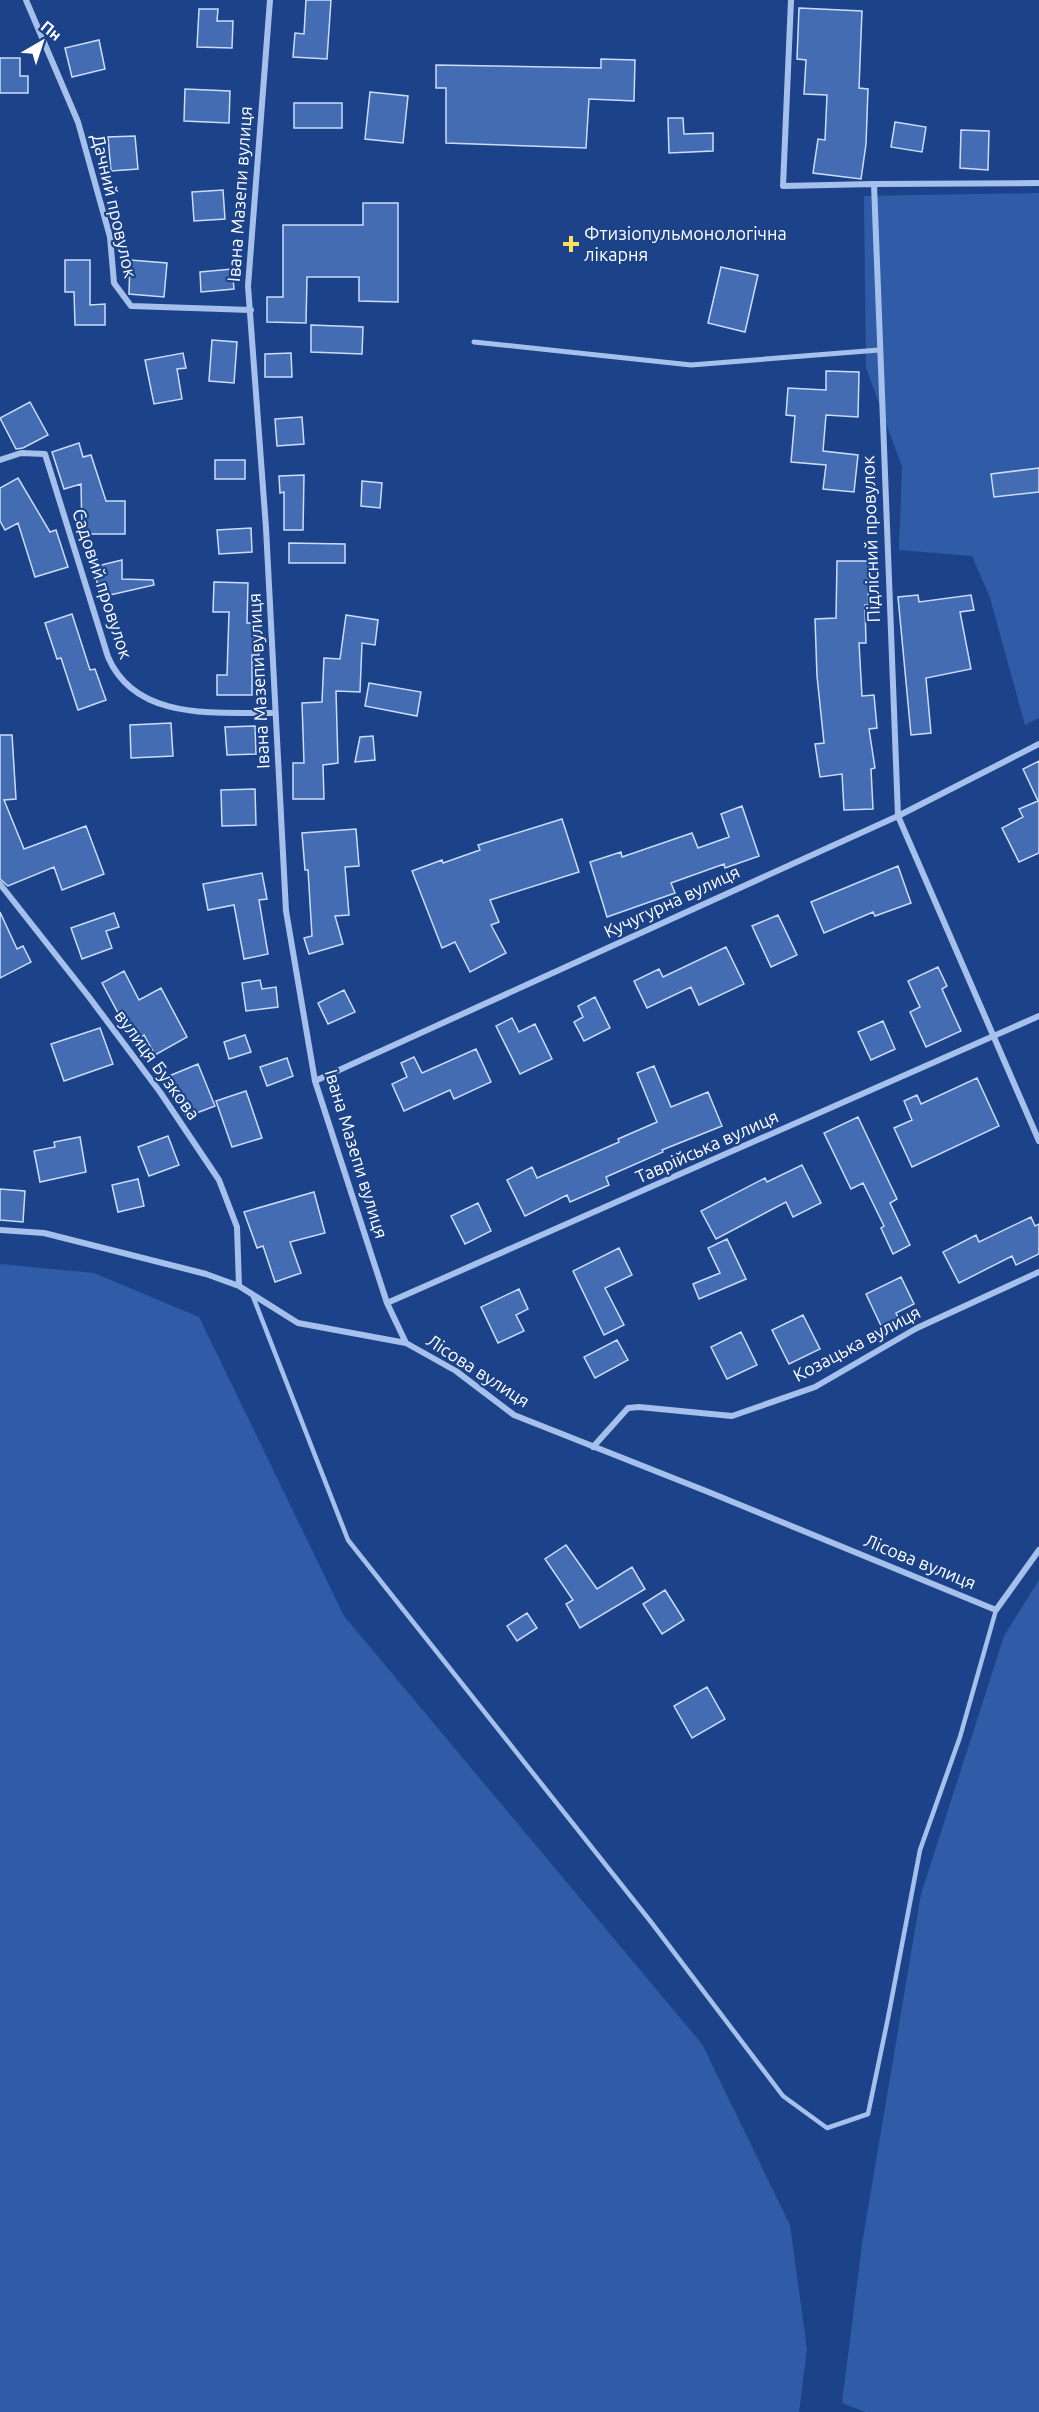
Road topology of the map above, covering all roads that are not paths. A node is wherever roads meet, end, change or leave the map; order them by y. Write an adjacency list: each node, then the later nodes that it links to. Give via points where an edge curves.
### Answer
1 (26, 0): 6 (street, Дачний провулок, via 78,122 110,237 114,283 131,306)
2 (270, 0): 6 (street, Івана Мазепи вулиця, via 248,286)
3 (790, 0): 5 (street, via 783,186)
4 (1039, 183): 5 (street)
5 (874, 184): 8 (street, Підлісний провулок)
6 (251, 310): 10 (street, Івана Мазепи вулиця)
7 (474, 342): 8 (street, via 692,365)
8 (879, 350): 12 (street, Підлісний провулок)
9 (0, 460): 10 (street, Садовий провулок, via 21,453 45,454 108,657 114,671 132,690 185,711)
10 (275, 712): 16 (street, Івана Мазепи вулиця, via 286,910)
11 (1039, 744): 12 (street, Кучугурна вулиця)
12 (897, 816): 15 (street, Підлісний провулок); 16 (street, Кучугурна вулиця)
13 (0, 884): 20 (street, вулиця Бузкова, via 160,1092 219,1180 237,1227)
14 (1039, 1016): 15 (street, Таврійська вулиця)
15 (994, 1037): 17 (street, Підлісний провулок); 22 (street, Таврійська вулиця)
16 (315, 1081): 22 (street, Івана Мазепи вулиця)
17 (1039, 1141)
18 (0, 1230): 20 (street, Лісова вулиця, via 44,1233)
19 (1039, 1272): 24 (street, Козацька вулиця, via 917,1328 815,1387 732,1416 628,1408)
20 (239, 1286): 21 (street, Лісова вулиця)
21 (252, 1294): 23 (street, Лісова вулиця, via 298,1323); 26 (lane, via 348,1540 651,1922 783,2096 827,2128 868,2114 920,1850 960,1737)
22 (387, 1303): 23 (street, Івана Мазепи вулиця)
23 (406, 1343): 24 (street, Лісова вулиця, via 456,1371 514,1415)
24 (593, 1447): 26 (street, Лісова вулиця)
25 (1039, 1550): 26 (street)
26 (996, 1610)

